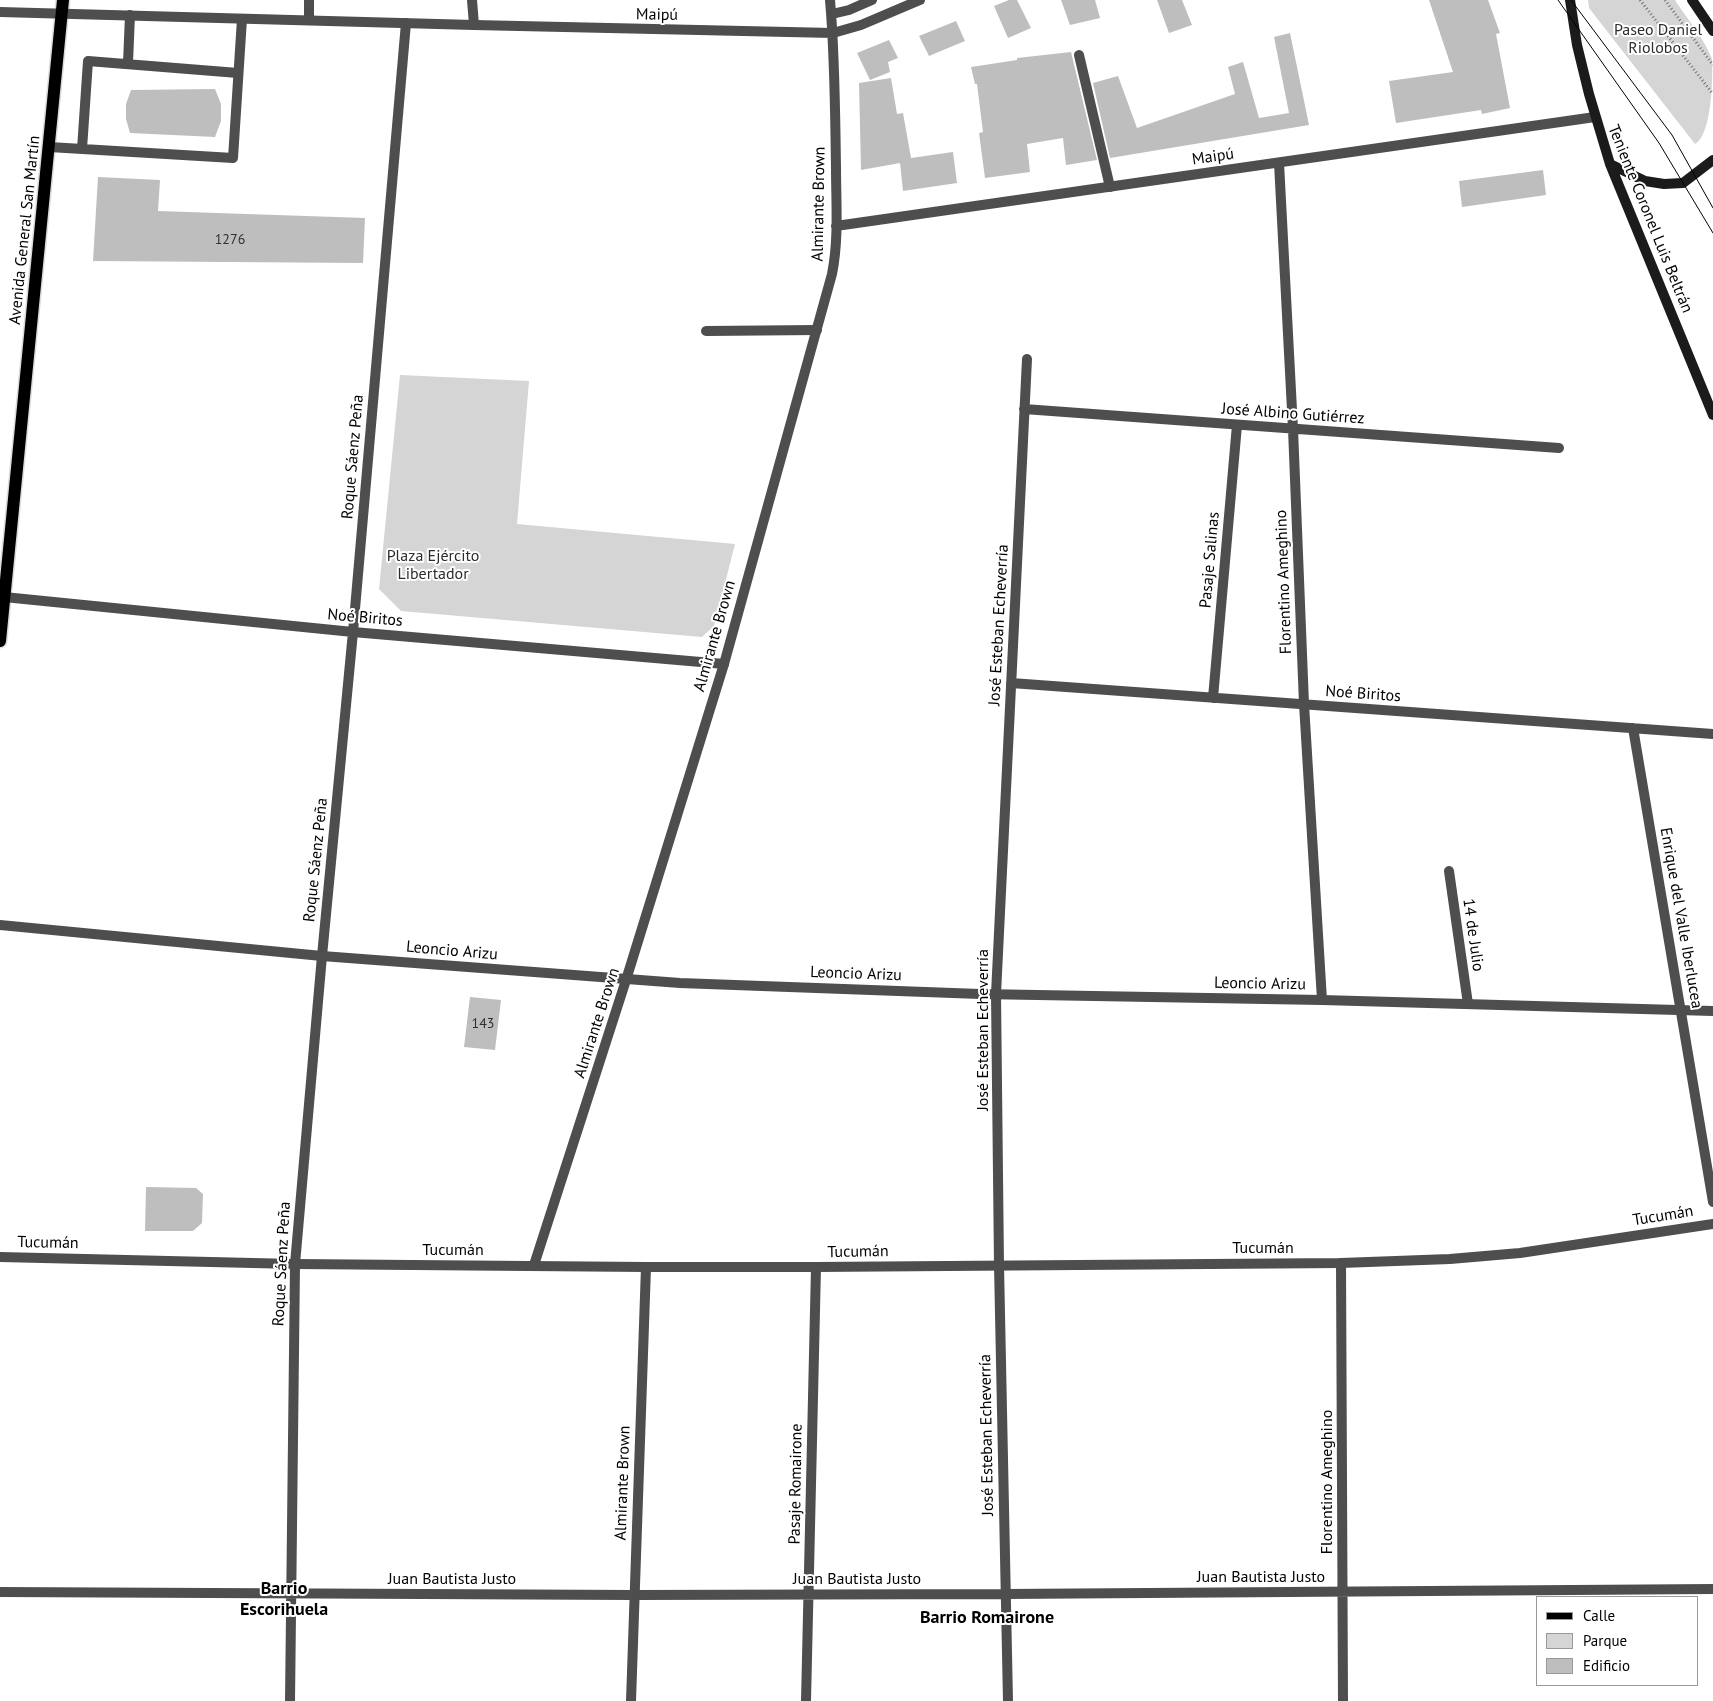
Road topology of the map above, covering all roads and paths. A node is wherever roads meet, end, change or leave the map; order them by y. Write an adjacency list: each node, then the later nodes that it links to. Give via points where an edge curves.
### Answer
1 (309, 0): 15 (street)
2 (472, 0): 17 (street)
3 (830, 0): 12 (street, Almirante Brown)
4 (872, 0): 12 (street)
5 (920, 0): 19 (street, Maipú, via 861,25)
6 (1570, 0): 25 (main road, Teniente Coronel Luis Beltrán, via 1577,45)
7 (1640, 0): 24 (path)
8 (1665, 0): 22 (path)
9 (1692, 0): 18 (main road)
10 (62, 6): 11 (street, Maipú); 13 (street, Maipú); 26 (main road, Avenida General San Martín)
11 (0, 12)
12 (832, 14): 19 (street, Almirante Brown)
13 (130, 15): 14 (street, Maipú); 21 (street)
14 (242, 19): 15 (street, Maipú); 23 (street)
15 (309, 20): 16 (street, Maipú)
16 (406, 23): 17 (street, Maipú); 43 (street, Roque Sáenz Peña)
17 (474, 25): 19 (street, Maipú)
18 (1713, 31)
19 (832, 33): 33 (street, Almirante Brown)
20 (1079, 55): 32 (street)
21 (128, 63): 23 (street); 27 (street, via 88,61)
22 (1713, 65)
23 (238, 73): 27 (street, via 233,158)
24 (1713, 94)
25 (1595, 117): 29 (street, Maipú); 31 (main road, Teniente Coronel Luis Beltrán)
26 (49, 147): 27 (street); 42 (main road, Avenida General San Martín)
27 (82, 149)
28 (1713, 152): 30 (main road)
29 (1279, 163): 32 (street, Maipú); 40 (street, Florentino Ameghino)
30 (1710, 163): 31 (main road, via 1683,182 1664,184 1645,181)
31 (1610, 164): 38 (main road, Teniente Coronel Luis Beltrán)
32 (1110, 187): 33 (street, Maipú)
33 (836, 226): 34 (street, Almirante Brown, via 834,261)
34 (817, 330): 35 (street); 45 (street, Almirante Brown)
35 (706, 332)
36 (1027, 359): 37 (street, José Esteban Echeverría)
37 (1024, 409): 39 (street, José Albino Gutiérrez); 46 (street, José Esteban Echeverría)
38 (1713, 414)
39 (1237, 425): 40 (street, José Albino Gutiérrez); 47 (street, Pasaje Salinas)
40 (1293, 429): 41 (street, José Albino Gutiérrez); 48 (street, Florentino Ameghino)
41 (1559, 448)
42 (2, 596): 43 (street, Noé Biritos); 44 (main road, Avenida General San Martín)
43 (353, 632): 45 (street, Noé Biritos); 53 (street, Roque Sáenz Peña)
44 (0, 641)
45 (724, 664): 54 (street, Almirante Brown)
46 (1011, 683): 47 (street, Noé Biritos); 55 (street, José Esteban Echeverría)
47 (1213, 698): 48 (street, Noé Biritos)
48 (1304, 704): 49 (street, Noé Biritos); 56 (street, Florentino Ameghino)
49 (1633, 728): 50 (street, Noé Biritos); 58 (street, Enrique del Valle Iberlucea)
50 (1713, 734)
51 (1449, 870): 57 (street, 14 de Julio)
52 (0, 924): 53 (street, Leoncio Arizu)
53 (322, 956): 54 (street, Leoncio Arizu); 64 (street, Roque Sáenz Peña)
54 (626, 980): 55 (street, Leoncio Arizu); 65 (street, Almirante Brown)
55 (996, 994): 56 (street, Leoncio Arizu); 66 (street, José Esteban Echeverría)
56 (1322, 1000): 57 (street, Leoncio Arizu)
57 (1468, 1004): 58 (street, Leoncio Arizu)
58 (1681, 1011): 59 (street, Leoncio Arizu); 60 (street, Enrique del Valle Iberlucea)
59 (1713, 1011)
60 (1713, 1202)
61 (1713, 1224): 63 (street, Tucumán, via 1520,1253)
62 (0, 1257): 64 (street, Tucumán)
63 (1341, 1263): 66 (street, Tucumán); 72 (street, Florentino Ameghino)
64 (295, 1264): 65 (street, Tucumán); 71 (street, Roque Sáenz Peña)
65 (534, 1265): 67 (street, Tucumán)
66 (999, 1265): 68 (street, Tucumán); 74 (street, José Esteban Echeverría)
67 (646, 1267): 68 (street, Tucumán); 75 (street, Almirante Brown)
68 (816, 1267): 73 (street, Pasaje Romairone)
69 (1713, 1589): 72 (street, Juan Bautista Justo)
70 (0, 1592): 71 (street, Juan Bautista Justo)
71 (290, 1592): 75 (street, Juan Bautista Justo); 76 (street, Roque Sáenz Peña)
72 (1342, 1592): 74 (street, Juan Bautista Justo); 80 (street, Florentino Ameghino)
73 (809, 1594): 74 (street, Juan Bautista Justo); 75 (street, Juan Bautista Justo); 78 (street, Pasaje Romairone)
74 (1005, 1594): 79 (street, José Esteban Echeverría)
75 (634, 1595): 77 (street, Almirante Brown)
76 (290, 1701)
77 (631, 1701)
78 (806, 1701)
79 (1008, 1701)
80 (1342, 1701)

